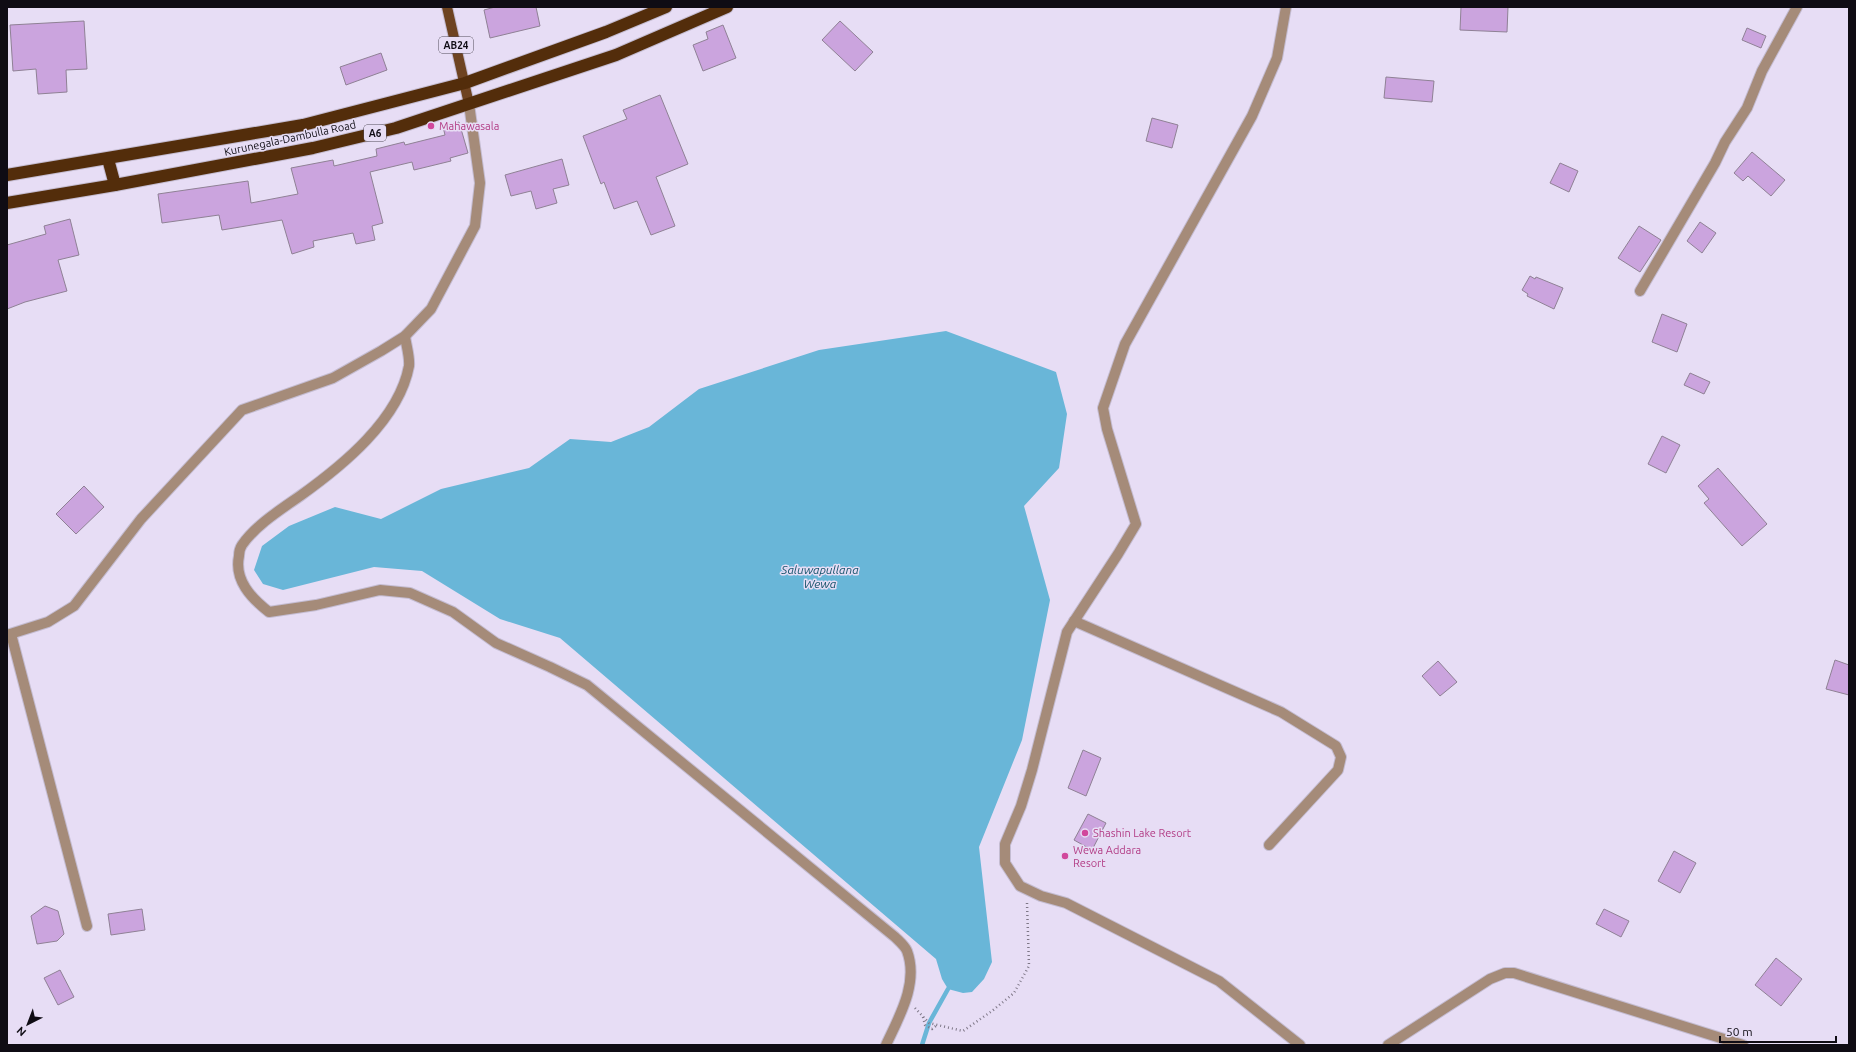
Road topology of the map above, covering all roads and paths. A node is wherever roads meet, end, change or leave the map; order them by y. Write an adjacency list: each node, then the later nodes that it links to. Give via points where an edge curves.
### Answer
1 (447, 7): 6 (main road, AB24)
2 (666, 7): 6 (highway, Kurunegala-Dambulla Road / A6, via 606,32)
3 (728, 7): 7 (highway, Kurunegala-Dambulla Road / A6, via 616,54)
4 (1286, 7): 14 (street, via 1277,58 1252,116 1125,344 1103,408 1136,524)
5 (1797, 7): 12 (street, via 1762,71 1747,108)
6 (465, 83): 7 (main road); 8 (highway, Kurunegala-Dambulla Road / A6, via 303,125)
7 (469, 104): 10 (highway, Kurunegala-Dambulla Road / A6, via 396,128 313,148); 13 (street, via 480,183 475,226 431,309)
8 (108, 159): 9 (highway, Kurunegala-Dambulla Road / A6); 10 (highway)
9 (7, 175)
10 (115, 185): 11 (highway, Kurunegala-Dambulla Road / A6)
11 (7, 203)
12 (1640, 291)
13 (405, 336): 15 (street, via 382,352 333,378 242,410 141,519 74,606 48,622); 19 (street, via 409,365 403,387 395,404 374,432 316,485 255,530 241,546 237,565 244,586 254,600 269,612 316,605 380,590 410,593 453,612 496,643 587,686 895,937 907,950 911,968)
14 (1074, 621): 16 (street, via 1281,712 1336,746 1341,757 1338,770); 17 (street, via 1067,632 1021,806 1005,844 1005,863)
15 (9, 634): 18 (street)
16 (1269, 845)
17 (1020, 886): 19 (path, via 1027,904 1029,966 1014,993 963,1031 937,1025 932,1029 925,1025 923,1017); 21 (street, via 1041,896 1066,903 1219,981)
18 (87, 926)
19 (907, 1000): 20 (street)
20 (886, 1045)
21 (1300, 1045)
22 (1388, 1045): 23 (street, via 1490,979 1505,973 1514,973)
23 (1743, 1045)

